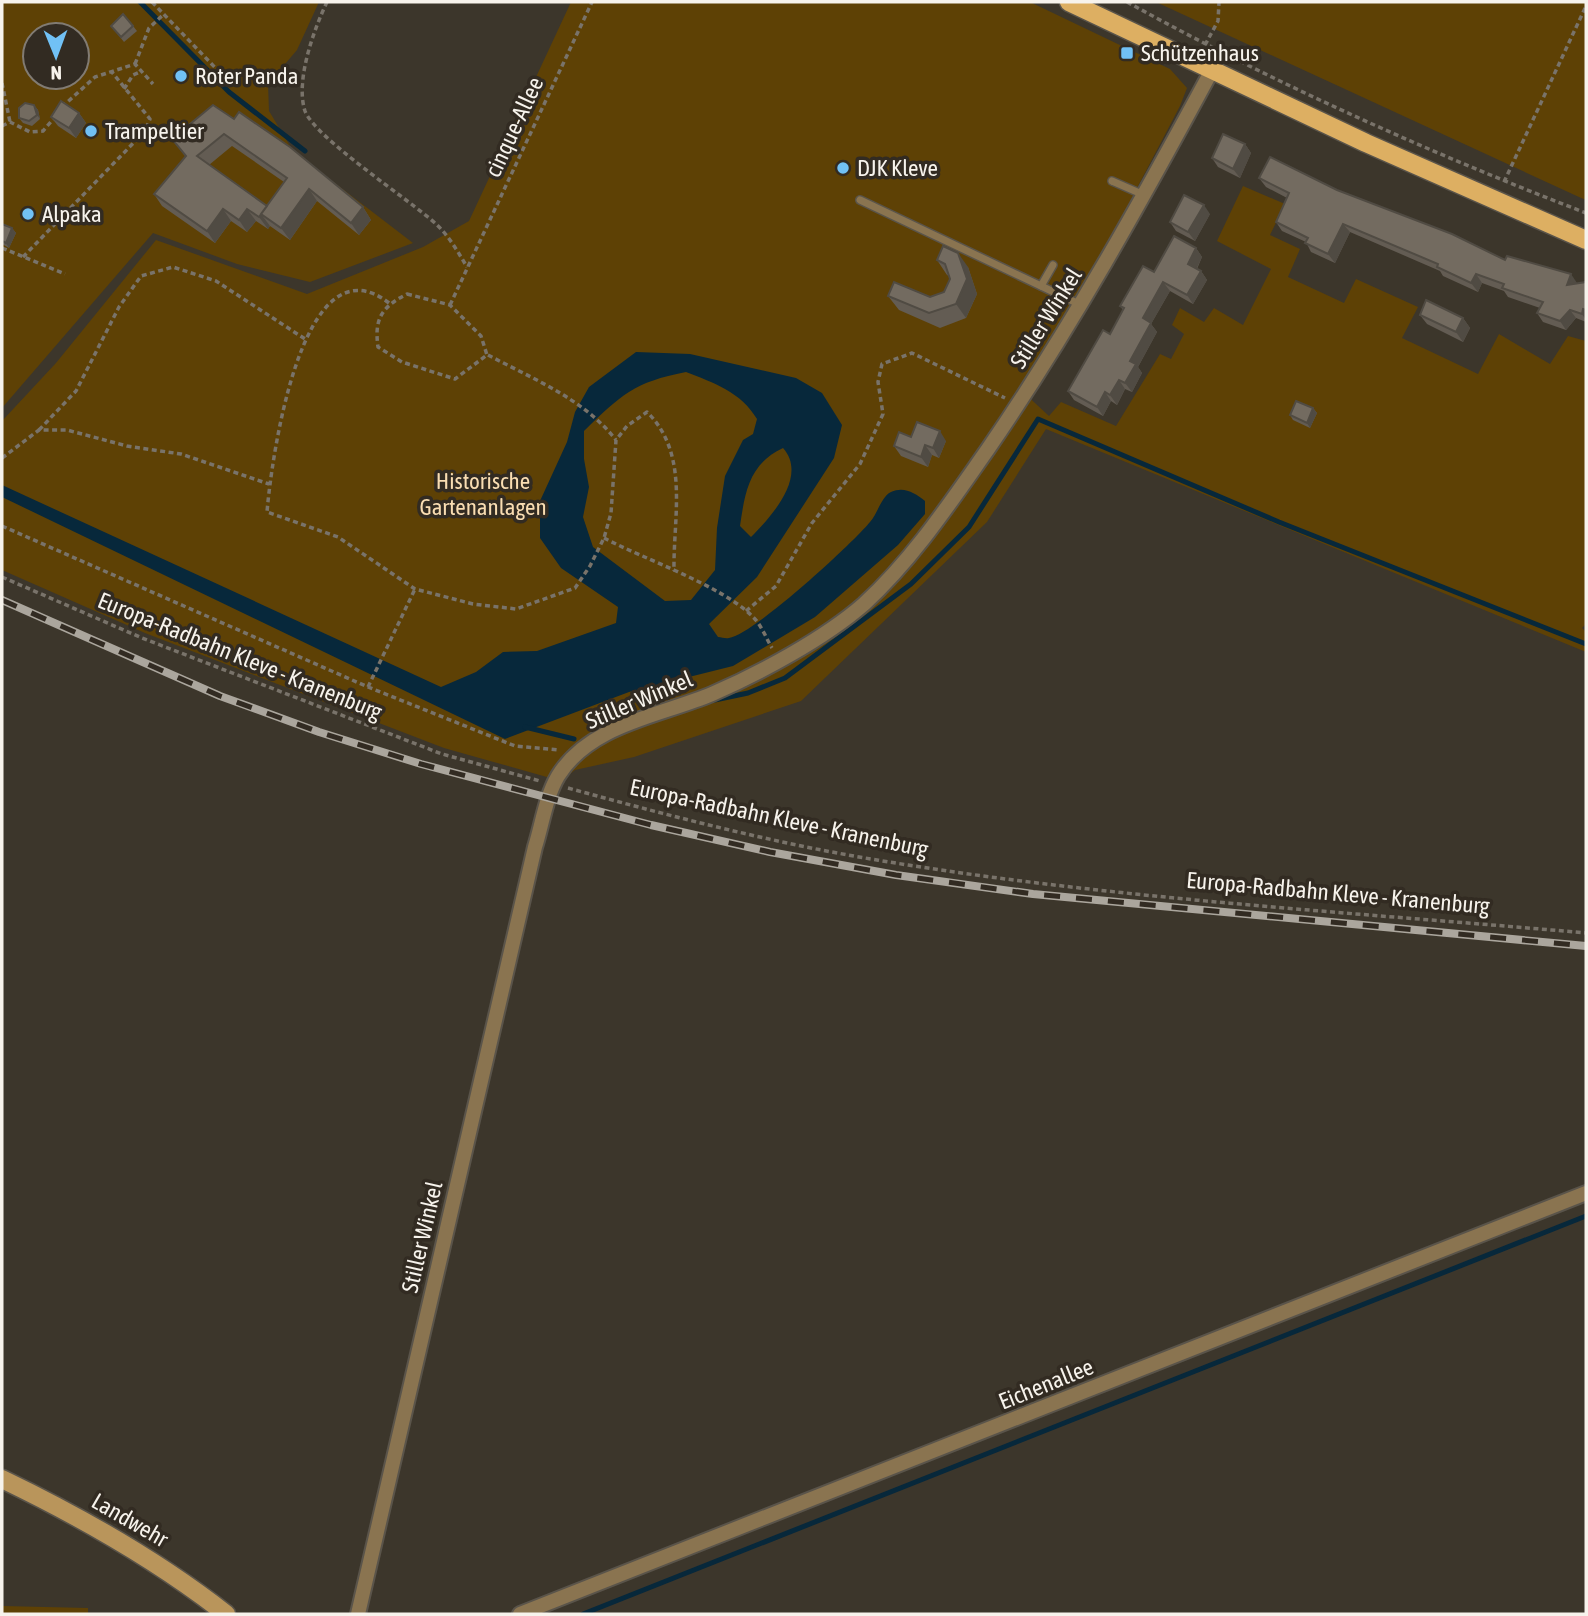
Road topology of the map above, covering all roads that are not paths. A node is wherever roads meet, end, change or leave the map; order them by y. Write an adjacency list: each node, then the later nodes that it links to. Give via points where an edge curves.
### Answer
1 (1069, 2): 2 (main road)
2 (1212, 71): 4 (street, Stiller Winkel); 6 (main road)
3 (1112, 181): 4 (lane)
4 (1144, 195): 9 (street, Stiller Winkel)
5 (860, 200): 8 (lane)
6 (1586, 240)
7 (1053, 265): 8 (lane)
8 (1041, 286): 9 (lane)
9 (1082, 306): 13 (street, Stiller Winkel, via 940,521 863,604 778,663 710,695 602,736 577,753 554,785)
10 (1586, 1193): 14 (street, Eichenallee)
11 (2, 1479): 12 (main road, Landwehr, via 155,1562)
12 (226, 1614)
13 (358, 1614)
14 (520, 1614)

